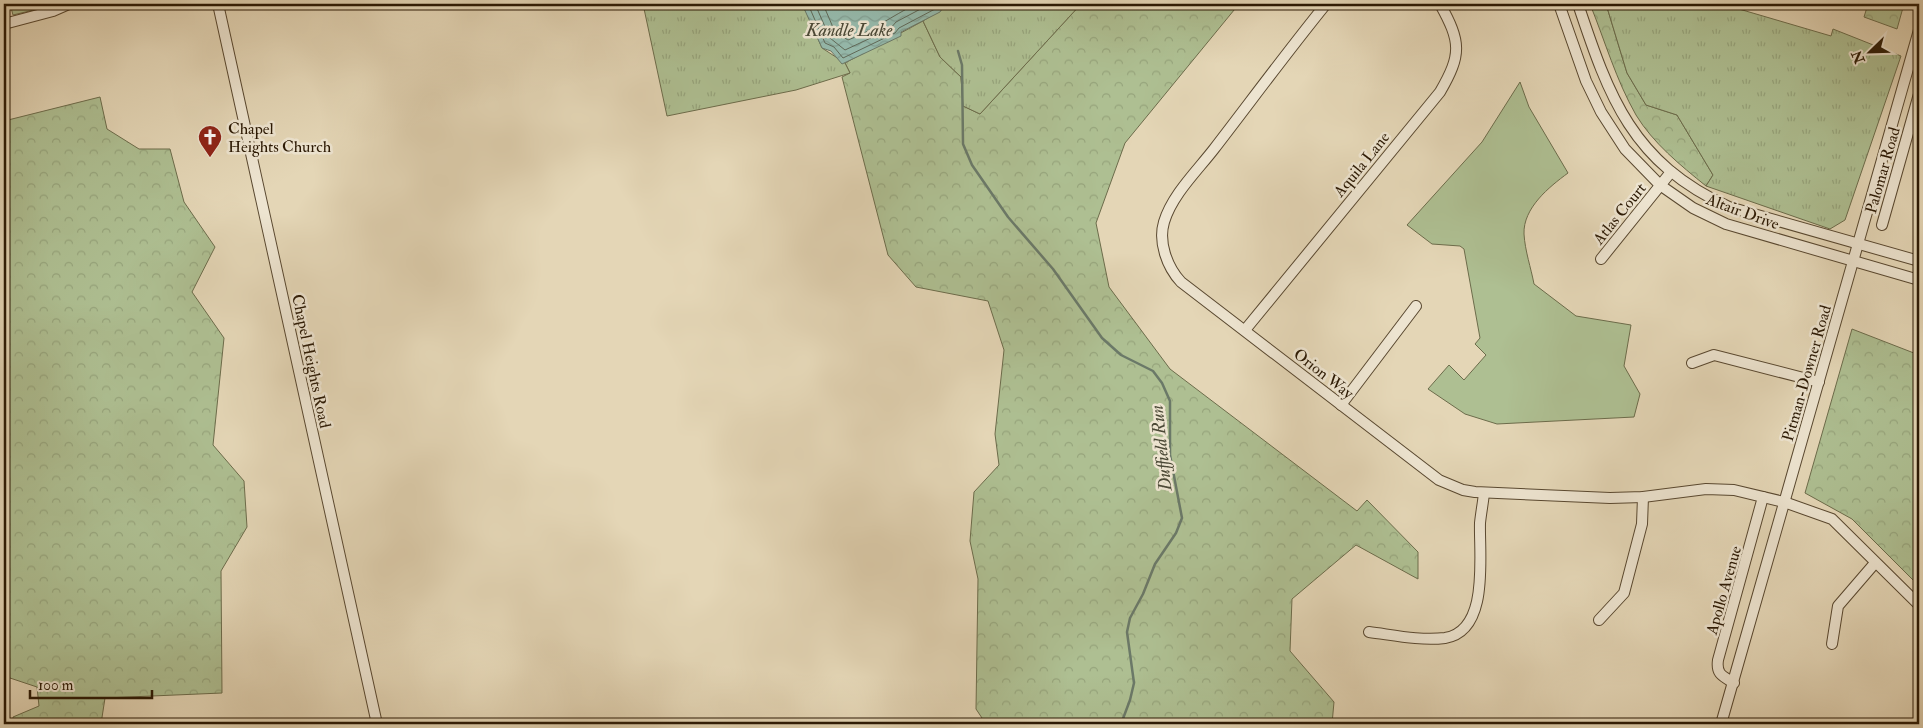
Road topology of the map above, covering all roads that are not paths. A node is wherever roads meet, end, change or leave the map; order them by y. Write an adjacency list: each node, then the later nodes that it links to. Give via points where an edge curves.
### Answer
1 (69, 4): 7 (street, via 53,12)
2 (218, 4): 36 (street, Chapel Heights Road)
3 (1326, 4): 22 (street, Orion Way, via 1173,203 1163,224 1165,252 1172,273)
4 (1440, 4): 22 (street, Aquila Lane, via 1453,31 1457,57 1440,92)
5 (1560, 4): 12 (street, Altair Drive, via 1597,105 1625,149)
6 (1578, 4): 11 (street, Altair Drive, via 1618,109 1638,137)
7 (4, 24)
8 (1919, 30): 9 (street, Pitman-Downer Road)
9 (1916, 51): 15 (street, Pitman-Downer Road)
10 (1919, 94): 13 (street, Palomar Road)
11 (1671, 172): 12 (street, Atlas Court); 14 (street, Altair Drive, via 1729,207)
12 (1660, 185): 16 (street, Altair Drive, via 1706,216); 17 (street, Atlas Court)
13 (1882, 225)
14 (1800, 227): 15 (street, Altair Drive); 16 (street)
15 (1859, 244): 18 (street, Altair Drive); 19 (street, Pitman-Downer Road)
16 (1795, 245): 19 (street, Altair Drive)
17 (1601, 259)
18 (1919, 261)
19 (1852, 262): 20 (street, Altair Drive); 24 (street, Pitman-Downer Road)
20 (1919, 280)
21 (1416, 306): 25 (street)
22 (1245, 330): 25 (street, Orion Way)
23 (1692, 363): 24 (street, via 1714,355)
24 (1819, 382): 29 (street, Pitman-Downer Road)
25 (1341, 405): 26 (street, Orion Way, via 1438,480 1463,490)
26 (1484, 493): 27 (street, Orion Way); 33 (street, via 1478,595 1471,620 1448,637 1429,639)
27 (1643, 497): 28 (street, Orion Way, via 1706,489 1734,490); 32 (street, via 1642,524 1624,593)
28 (1763, 497): 29 (street, Orion Way); 35 (street, Apollo Avenue, via 1718,660 1720,675)
29 (1784, 502): 30 (street, Orion Way, via 1832,519); 35 (street, Pitman-Downer Road)
30 (1875, 563): 31 (street, Orion Way); 34 (street, via 1838,606)
31 (1919, 605)
32 (1599, 620)
33 (1369, 632)
34 (1832, 644)
35 (1734, 683): 37 (street, Pitman-Downer Road)
36 (377, 724)
37 (1721, 724)

